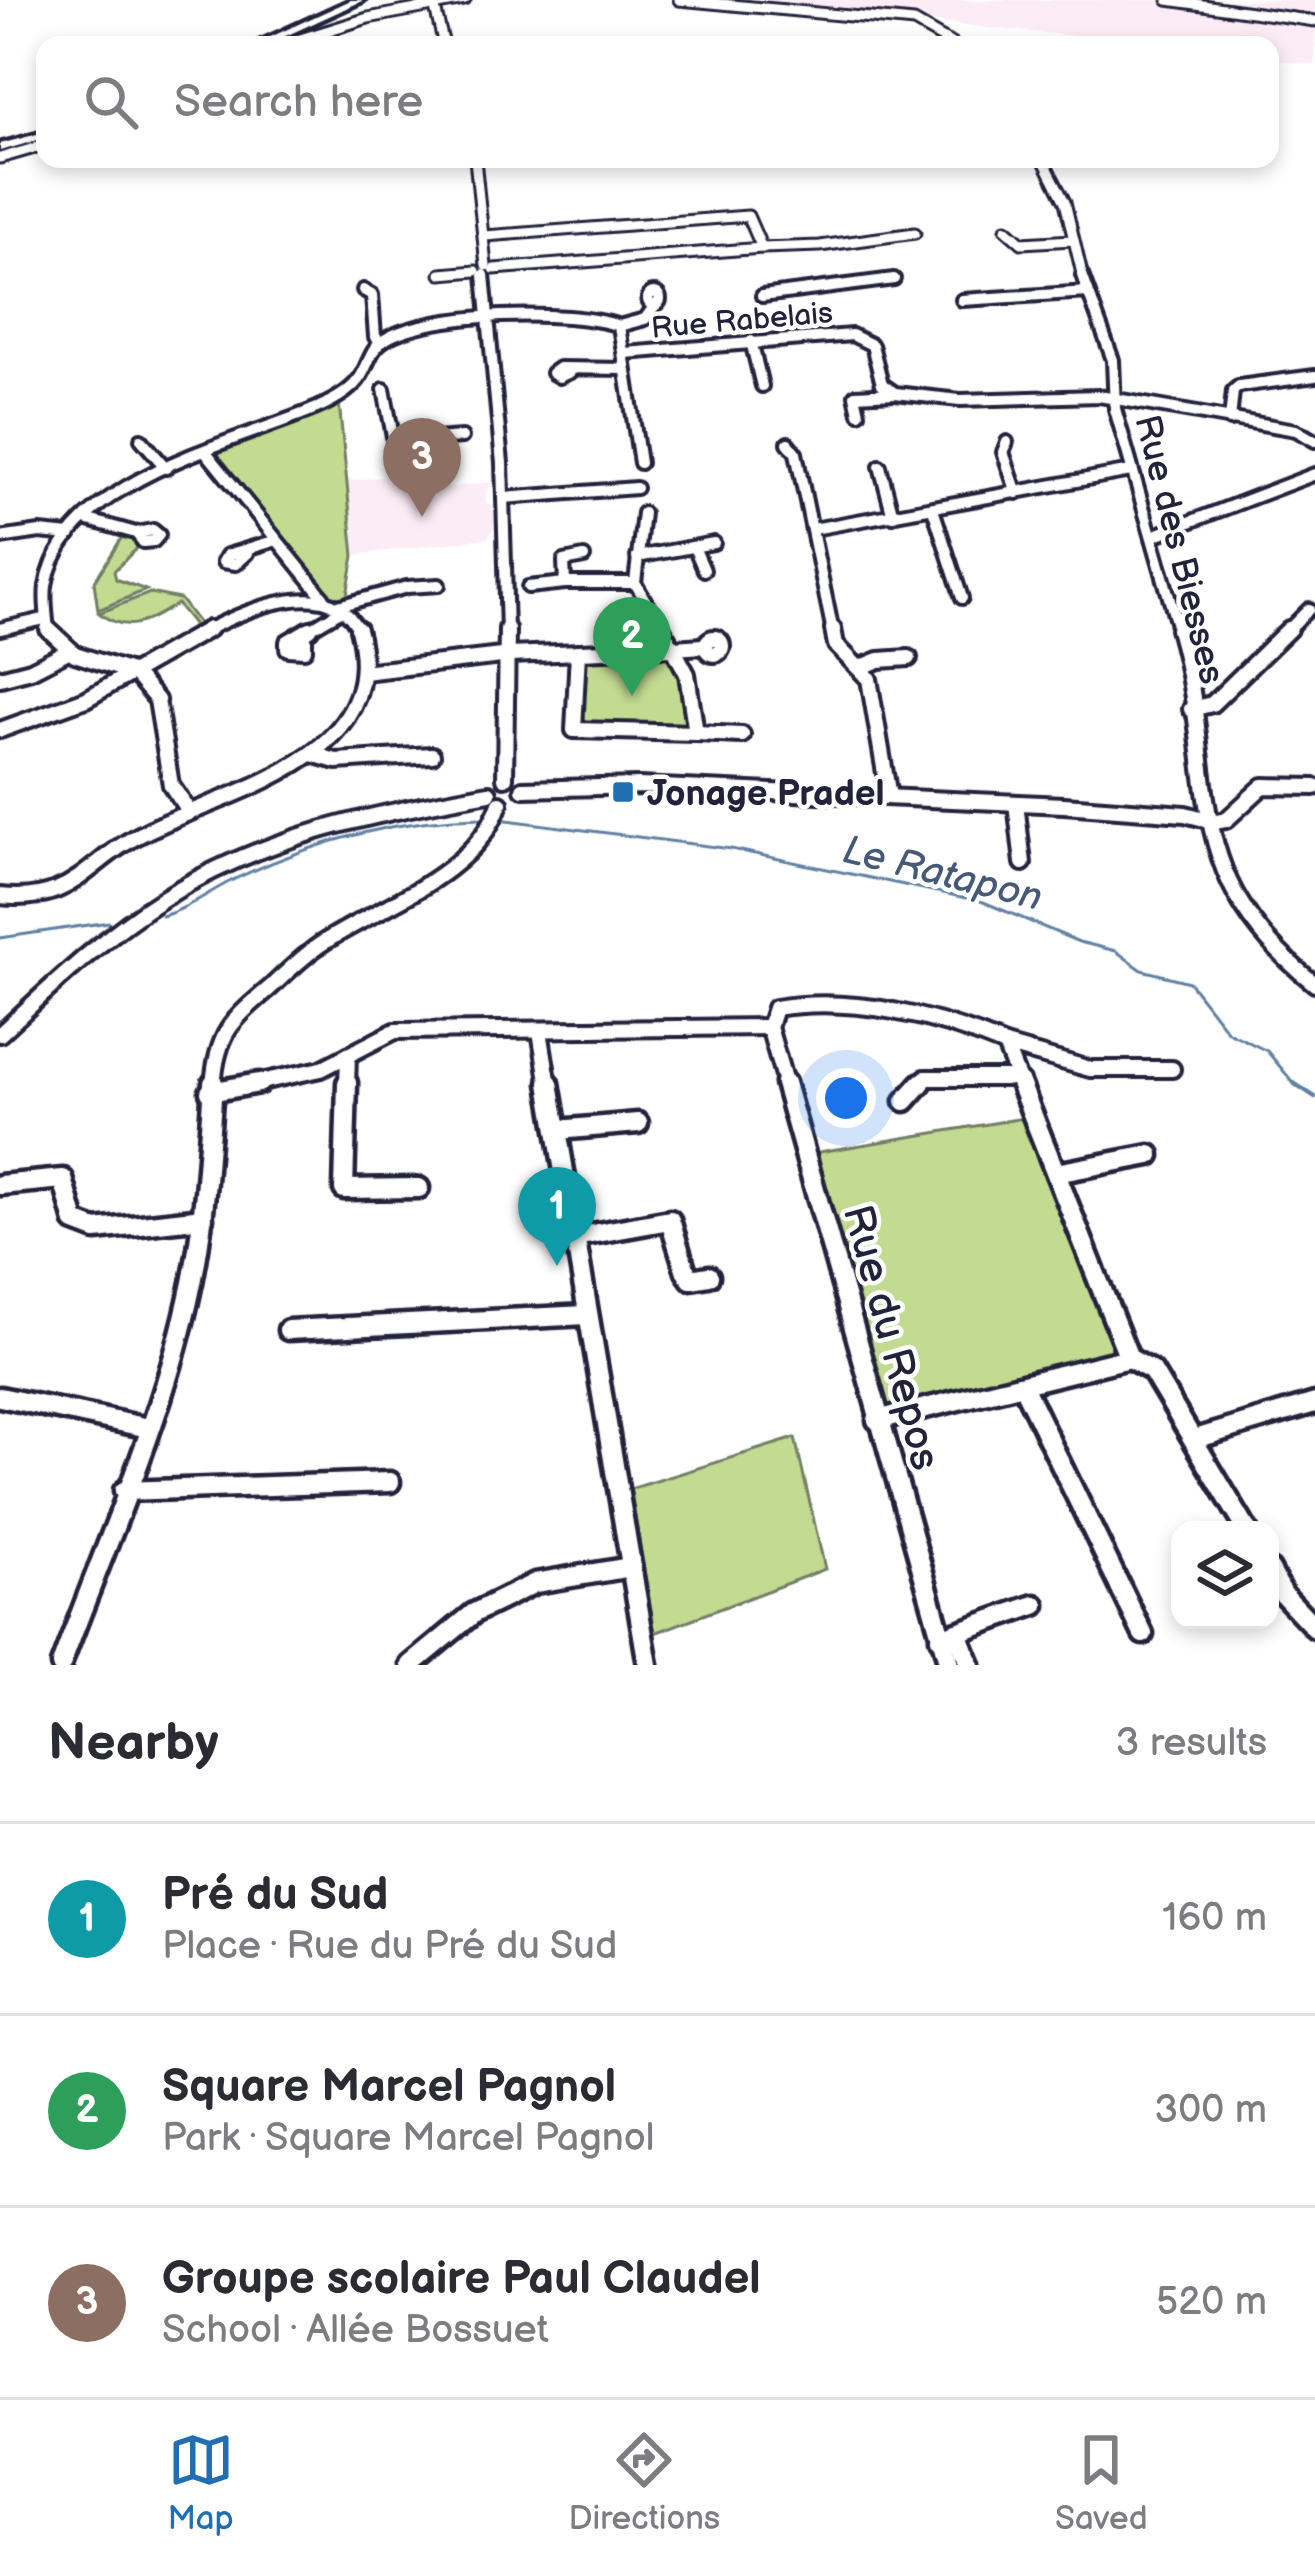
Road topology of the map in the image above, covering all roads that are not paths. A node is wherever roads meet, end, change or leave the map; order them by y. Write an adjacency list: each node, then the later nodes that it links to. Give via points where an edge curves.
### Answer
1 (359, 0): 7 (main road)
2 (465, 0): 5 (street)
3 (679, 0): 10 (street, via 914,22)
4 (1168, 0): 6 (street)
5 (434, 2): 8 (street); 9 (street)
6 (1315, 21)
7 (278, 36)
8 (310, 36)
9 (442, 36)
10 (938, 36)
11 (36, 137): 12 (main road)
12 (0, 148)
13 (36, 148): 14 (street)
14 (0, 158)
15 (476, 168): 19 (street)
16 (1048, 168): 20 (street, Rue des Biesses)
17 (1006, 229): 20 (street, via 1022,243)
18 (915, 232): 21 (street)
19 (485, 236): 21 (street, via 748,216); 22 (street)
20 (1073, 240): 26 (street, Rue des Biesses)
21 (762, 248): 22 (street)
22 (485, 270): 23 (street); 30 (street)
23 (441, 274)
24 (894, 279): 27 (street)
25 (363, 290): 33 (street, via 372,295)
26 (1088, 292): 28 (street); 41 (street, Rue des Biesses, via 1111,353)
27 (762, 296)
28 (962, 299)
29 (656, 304): 31 (street, via 645,319)
30 (490, 317): 31 (street, via 599,317); 33 (street); 57 (street)
31 (619, 326): 34 (street)
32 (751, 341): 34 (street, Rue Rabelais); 38 (street); 40 (street, Rue Rabelais, via 860,336 872,345 882,384)
33 (381, 342): 49 (street, via 346,393)
34 (625, 353): 35 (street)
35 (625, 369): 36 (street); 50 (street)
36 (570, 372)
37 (1315, 376): 43 (street, via 1239,386)
38 (762, 386)
39 (384, 389): 44 (street, via 394,442)
40 (895, 393): 41 (street); 42 (street, via 855,395)
41 (1113, 398): 43 (street); 53 (street, Rue des Biesses)
42 (859, 413)
43 (1230, 419): 46 (street)
44 (462, 437)
45 (141, 439): 52 (street)
46 (1315, 441)
47 (1007, 442): 56 (street)
48 (788, 443): 62 (street)
49 (206, 452): 52 (street); 67 (street)
50 (640, 463)
51 (880, 466): 60 (street)
52 (166, 468): 61 (street, via 113,494)
53 (1131, 471): 56 (street); 65 (street, Rue des Biesses)
54 (1315, 474): 65 (street)
55 (636, 488): 57 (street)
56 (1017, 493): 58 (street)
57 (503, 498): 89 (street)
58 (933, 508): 60 (street); 79 (street)
59 (643, 513): 72 (street)
60 (893, 516): 62 (street)
61 (86, 518): 63 (street); 64 (street)
62 (813, 530): 91 (street, via 836,645)
63 (136, 533)
64 (70, 535): 66 (street); 82 (street, via 46,580)
65 (1153, 536): 95 (street, Rue des Biesses)
66 (0, 538)
67 (277, 540): 70 (street); 78 (street)
68 (715, 543): 69 (street)
69 (694, 547): 72 (street); 73 (street)
70 (248, 553)
71 (584, 557): 74 (street, via 564,561)
72 (637, 557): 75 (street)
73 (704, 570)
74 (565, 583): 75 (street); 77 (street)
75 (635, 584): 86 (street)
76 (439, 585): 80 (street)
77 (528, 587)
78 (324, 598): 80 (street); 93 (street, via 254,610)
79 (962, 598)
80 (340, 608): 84 (street); 92 (street, via 356,622)
81 (1309, 609): 95 (street, via 1212,704)
82 (44, 620): 83 (street); 87 (street, via 48,634)
83 (0, 628)
84 (304, 634)
85 (704, 646): 86 (street)
86 (674, 648): 88 (street); 97 (street)
87 (70, 650): 93 (street); 94 (street)
88 (578, 652): 89 (street); 97 (street, via 574,730)
89 (510, 655): 92 (street); 101 (street)
90 (909, 658): 91 (street)
91 (859, 668): 104 (street, via 869,679)
92 (363, 672): 99 (street, via 339,729)
93 (134, 673): 96 (street); 107 (street, via 157,700 171,784)
94 (0, 677)
95 (1190, 709): 108 (street, Rue des Biesses)
96 (0, 730)
97 (696, 733): 98 (street)
98 (742, 735)
99 (312, 754): 100 (street, via 336,761); 107 (street)
100 (432, 755)
101 (505, 778): 103 (street); 106 (street, via 494,782)
102 (1315, 787): 108 (street, via 1263,786 1226,820)
103 (523, 789): 104 (street); 106 (street)
104 (889, 797): 105 (street)
105 (1016, 803): 108 (street); 109 (street)
106 (495, 808): 114 (street, via 347,820 241,857 134,920); 119 (street, via 464,858 263,989 229,1023)
107 (189, 812): 110 (street, via 126,841 50,895)
108 (1206, 821): 111 (street, Rue des Biesses, via 1248,917)
109 (1023, 863)
110 (0, 896)
111 (1315, 984)
112 (769, 1027): 113 (street); 115 (street, via 775,1008 794,1003 891,1012 973,1029); 136 (street, Rue du Repos)
113 (541, 1031): 116 (street, via 395,1031); 122 (street)
114 (0, 1034)
115 (1005, 1046): 117 (street, via 1090,1069); 118 (street)
116 (348, 1055): 119 (street, via 319,1070); 126 (street, via 344,1189)
117 (1172, 1069)
118 (1018, 1078): 120 (street, via 925,1078); 124 (street)
119 (210, 1092): 127 (street)
120 (905, 1101)
121 (638, 1123): 122 (street)
122 (558, 1130): 128 (street)
123 (1150, 1155): 124 (street)
124 (1056, 1173): 132 (street)
125 (0, 1185): 127 (street, via 63,1179 75,1222 96,1230)
126 (418, 1188)
127 (203, 1218): 137 (street, via 188,1303)
128 (575, 1237): 129 (street, via 670,1220 686,1272 691,1279); 130 (street)
129 (709, 1276)
130 (587, 1315): 131 (street); 142 (street)
131 (288, 1330)
132 (1129, 1358): 133 (street); 138 (street, via 1152,1371)
133 (1023, 1386): 136 (street); 146 (street)
134 (0, 1397): 137 (street)
135 (1315, 1403): 138 (street)
136 (877, 1420): 147 (street, Rue du Repos)
137 (149, 1428): 140 (street)
138 (1195, 1439): 141 (street)
139 (390, 1482): 140 (street)
140 (124, 1491): 148 (street)
141 (1242, 1521)
142 (631, 1567): 149 (street, via 535,1583 474,1613); 150 (street)
143 (1279, 1587): 145 (street)
144 (1035, 1605): 147 (street)
145 (1315, 1628)
146 (1143, 1634)
147 (948, 1636): 151 (street, Rue du Repos); 152 (street)
148 (61, 1665)
149 (412, 1665)
150 (648, 1665)
151 (949, 1665)
152 (970, 1665)

